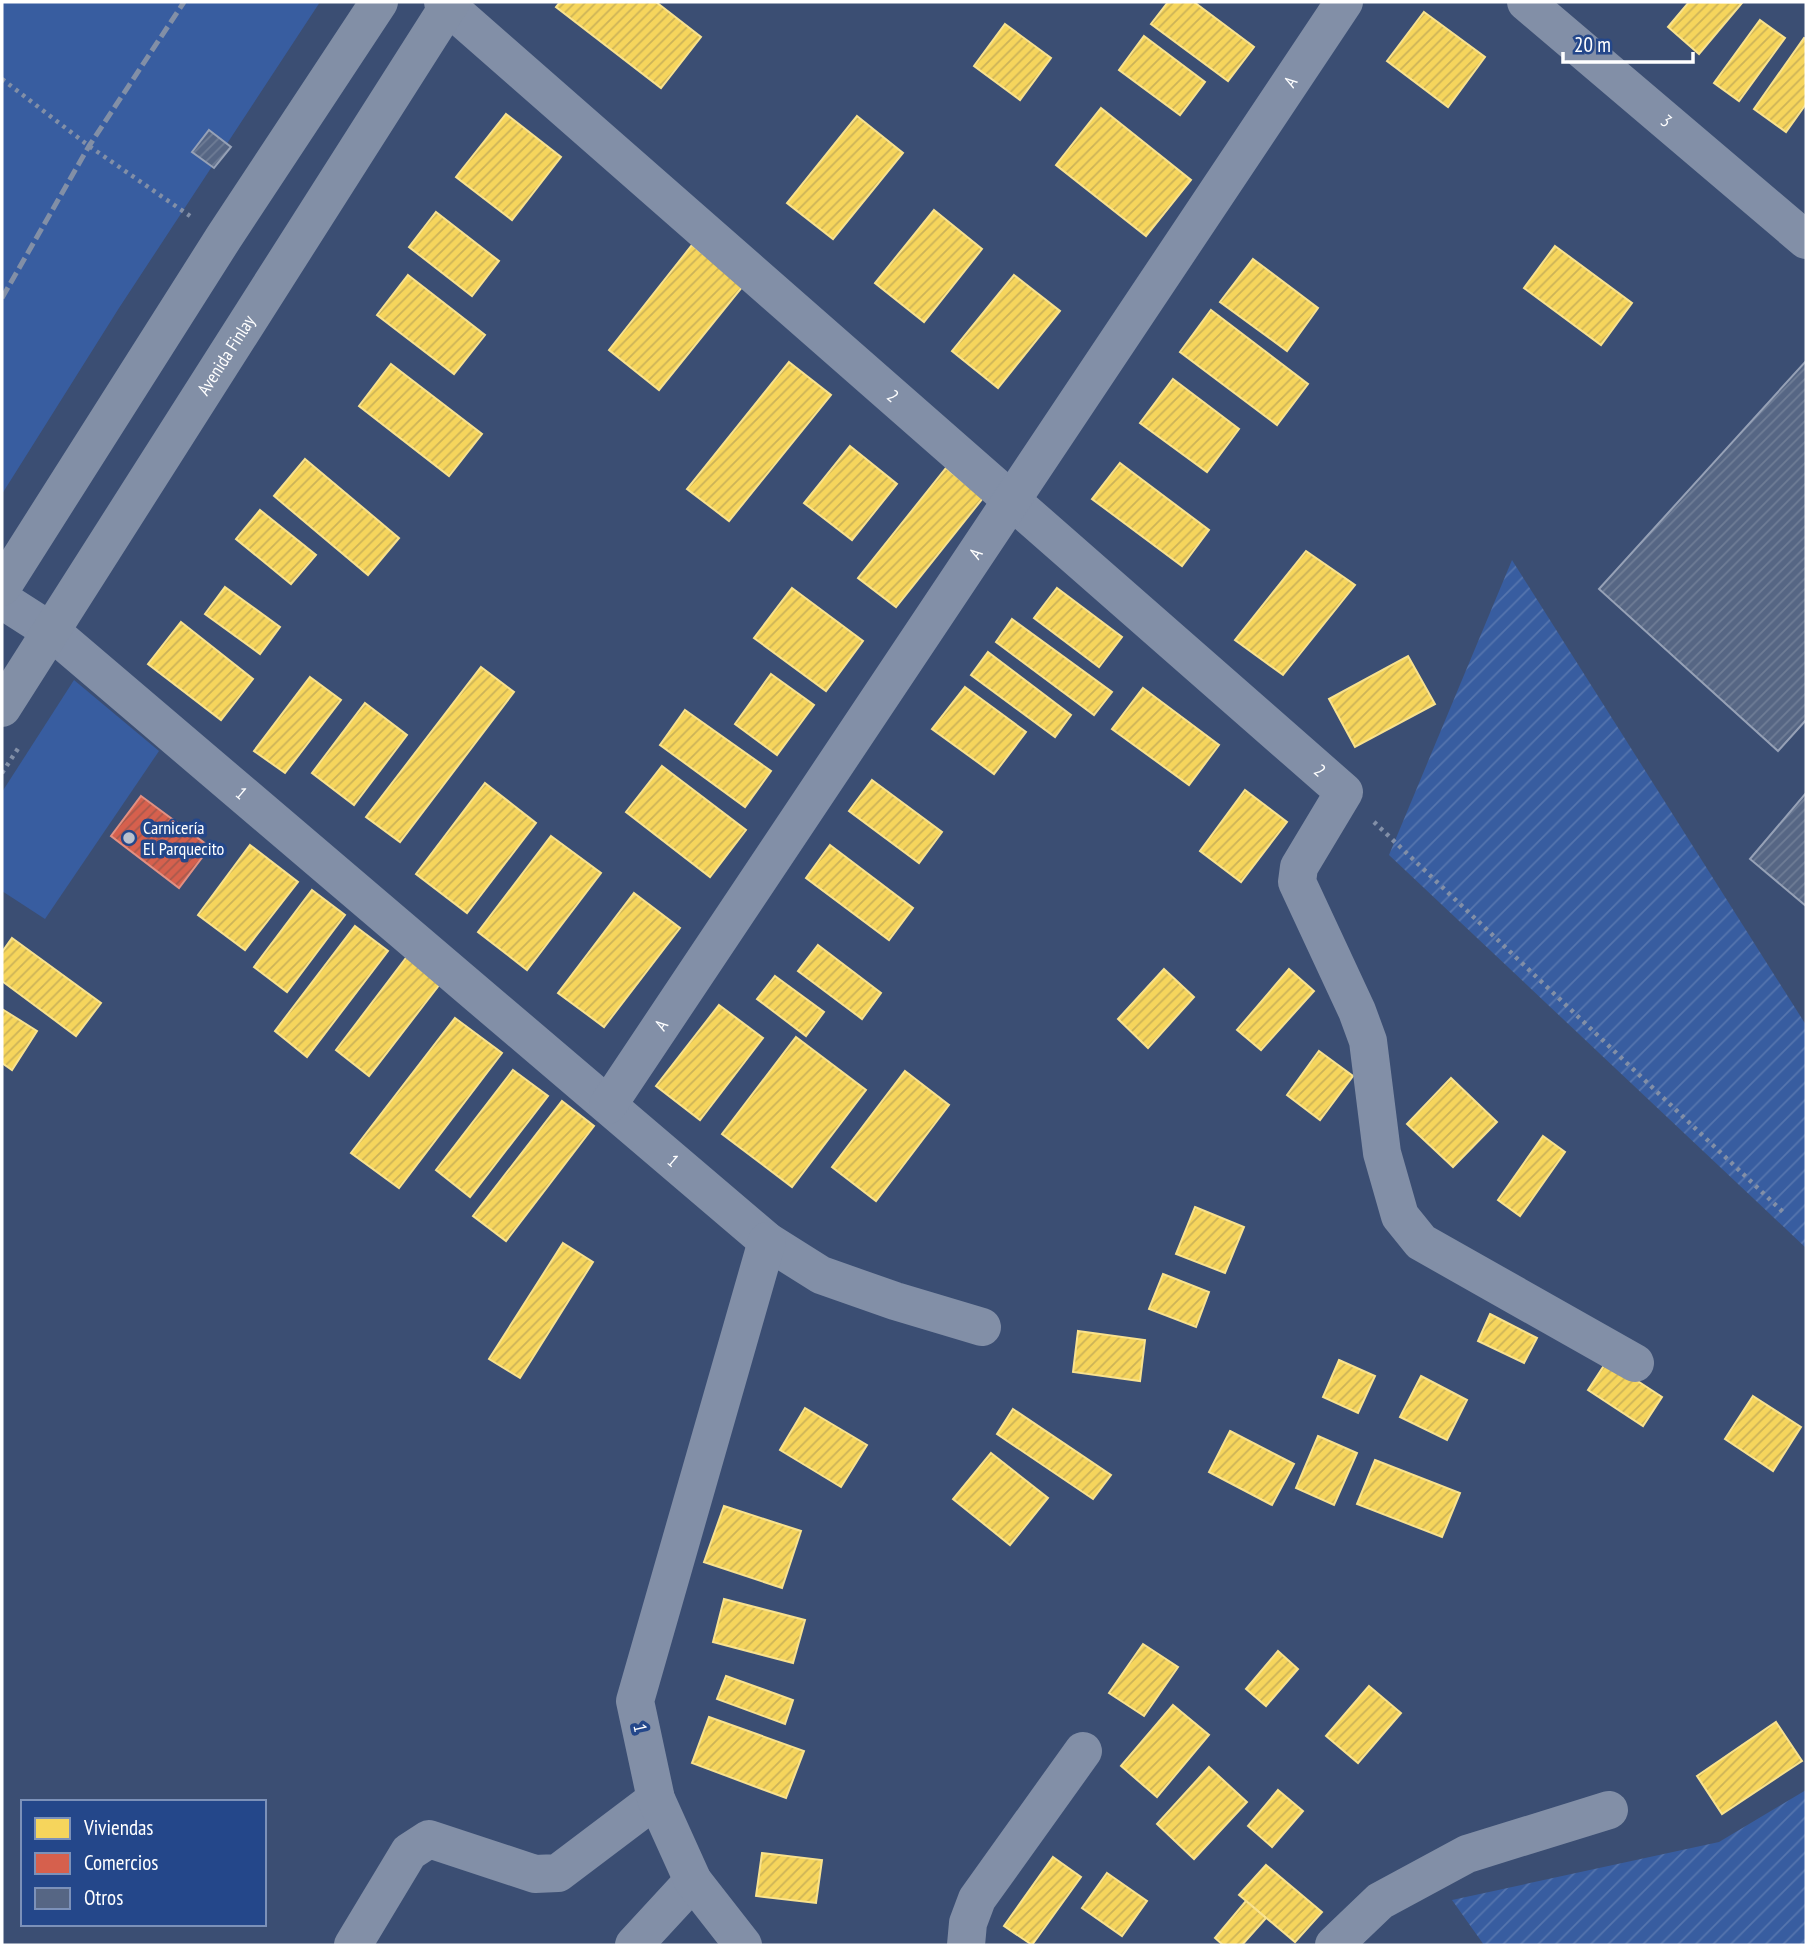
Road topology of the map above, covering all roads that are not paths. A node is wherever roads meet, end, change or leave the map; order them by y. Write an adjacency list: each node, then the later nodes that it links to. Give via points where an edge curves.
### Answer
1 (379, 2): 7 (highway)
2 (1344, 2): 6 (street, A)
3 (1526, 2): 5 (street, 3)
4 (448, 3): 6 (street, 2); 9 (highway, Avenida Finlay)
5 (1793, 229)
6 (1012, 502): 11 (street, A); 14 (street, 2, via 1344,792 1299,867 1297,882 1368,1041 1382,1153 1400,1216 1421,1242)
7 (2, 586)
8 (2, 600): 9 (street, 1)
9 (52, 632): 10 (highway, Avenida Finlay); 11 (street, 1)
10 (2, 708)
11 (608, 1105): 12 (street, 1)
12 (767, 1241): 13 (street, via 821,1275); 16 (street, 1, via 635,1701)
13 (982, 1327)
14 (1635, 1363)
15 (1083, 1751): 22 (street, via 977,1899)
16 (656, 1799): 18 (street, 1); 19 (street, via 558,1873 535,1874 429,1839 410,1852)
17 (1609, 1810): 23 (street, via 1467,1854 1380,1900)
18 (693, 1881): 20 (street); 21 (street, 1)
19 (353, 1945)
20 (634, 1945)
21 (743, 1945)
22 (966, 1945)
23 (1334, 1945)

